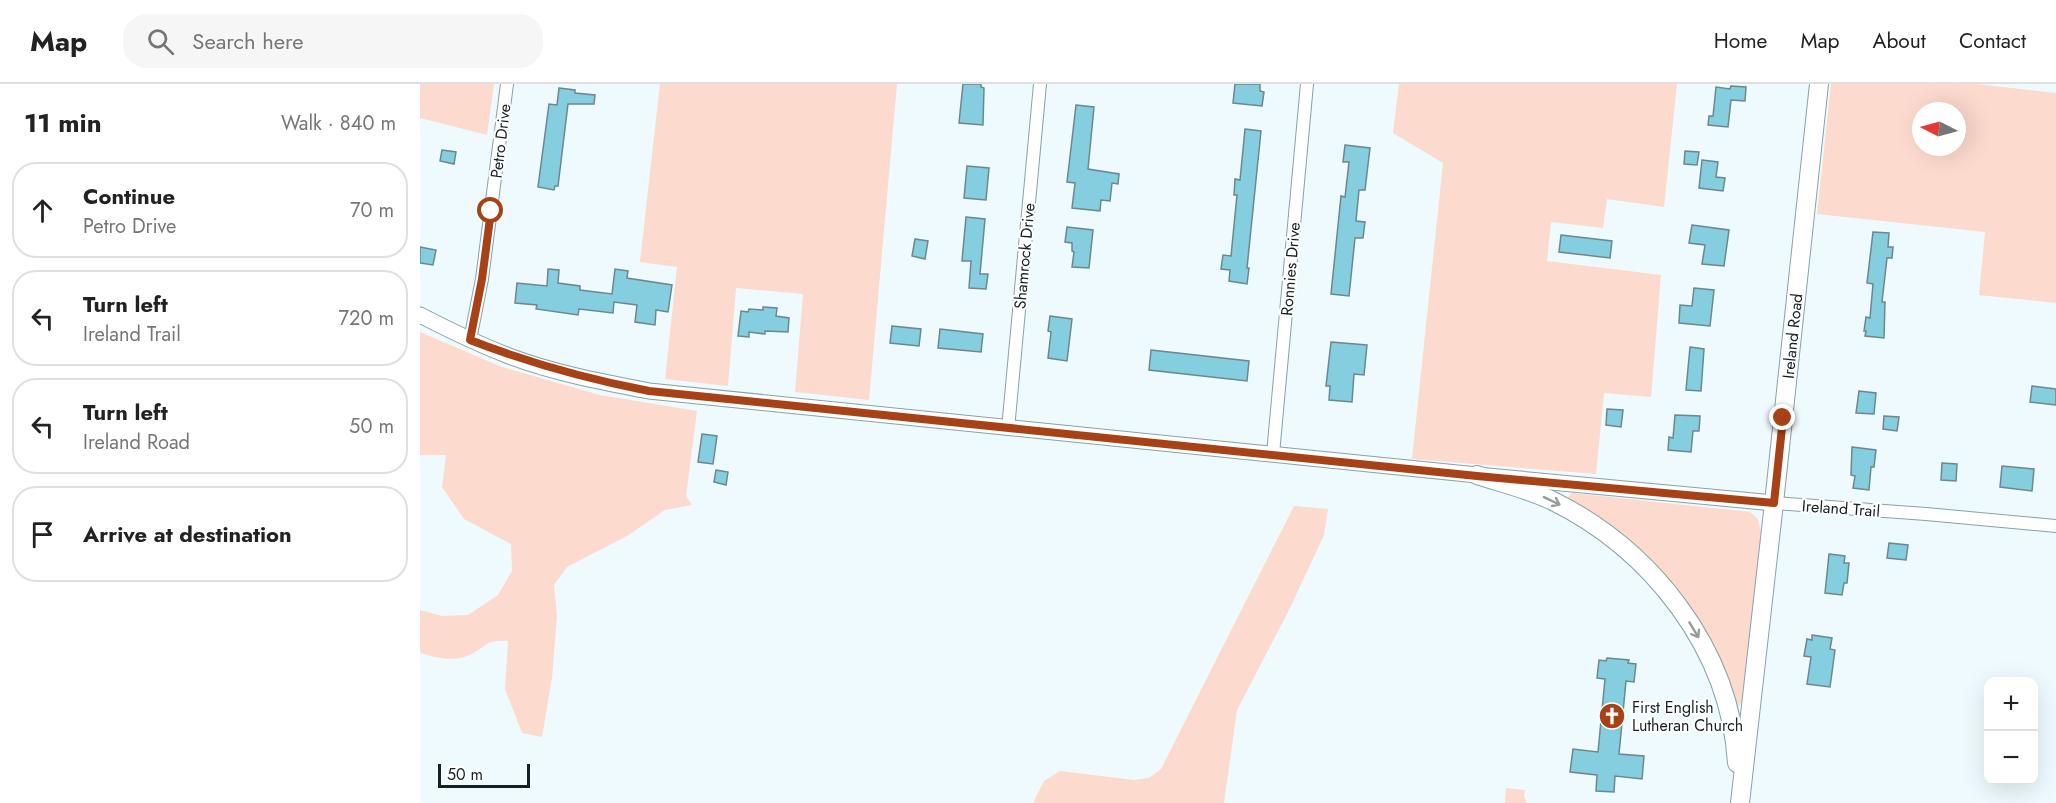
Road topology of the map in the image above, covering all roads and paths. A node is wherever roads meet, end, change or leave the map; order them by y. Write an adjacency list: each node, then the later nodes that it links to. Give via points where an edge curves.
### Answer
1 (507, 84): 6 (street, Petro Drive, via 482,279)
2 (1040, 84): 7 (street, Shamrock Drive)
3 (1307, 84): 8 (street, Ronnies Drive)
4 (1819, 84): 10 (main road, Ireland Road)
5 (420, 315): 6 (street, Ireland Trail)
6 (470, 340): 7 (street, Ireland Trail, via 551,369 649,391)
7 (1008, 429): 8 (street, Ireland Trail)
8 (1273, 454): 9 (street, Ireland Trail)
9 (1477, 476): 10 (street, Ireland Trail); 12 (main road, one-way to 12, via 1549,499 1576,514 1628,550 1667,590 1696,632 1719,683 1736,749)
10 (1774, 503): 11 (street, Ireland Trail); 12 (main road, Ireland Road)
11 (2056, 526)
12 (1739, 803)

